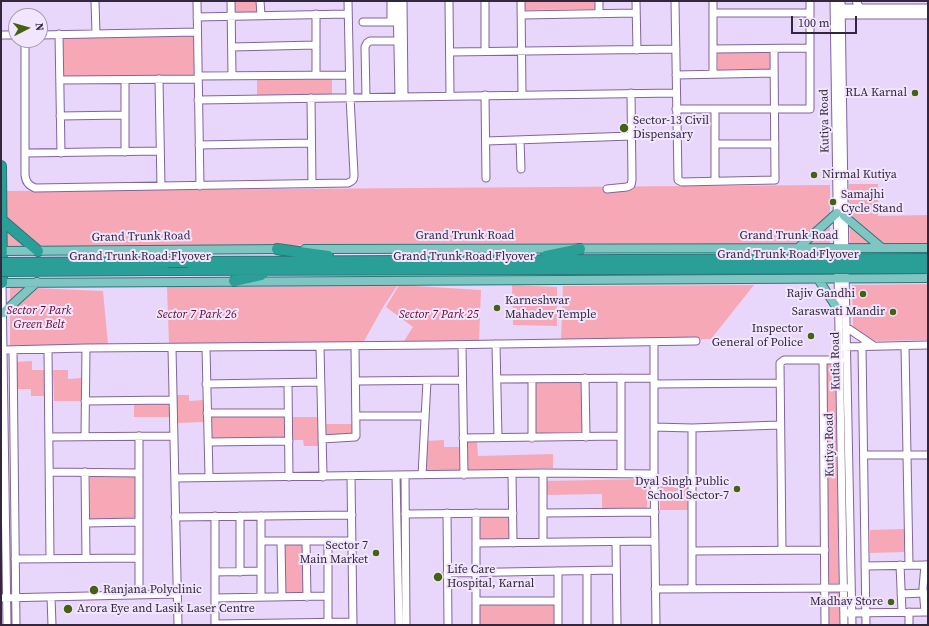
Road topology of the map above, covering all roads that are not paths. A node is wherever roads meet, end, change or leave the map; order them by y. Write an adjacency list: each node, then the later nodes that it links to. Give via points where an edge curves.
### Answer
1 (95, 1): 39 (street)
2 (197, 1): 33 (street)
3 (231, 1): 34 (street)
4 (260, 1): 30 (street)
5 (348, 1): 28 (street)
6 (390, 1): 36 (street)
7 (397, 1): 36 (street)
8 (403, 1): 41 (street)
9 (449, 1): 52 (street)
10 (485, 1): 50 (street)
11 (521, 1): 31 (street)
12 (599, 1): 29 (street)
13 (636, 1): 24 (street)
14 (675, 1): 46 (street)
15 (713, 1): 25 (street)
16 (810, 1): 26 (street)
17 (834, 1): 22 (street, Kutiya Road)
18 (856, 1): 20 (street)
19 (841, 8): 20 (street); 22 (street); 23 (street); 93 (street)
20 (860, 8): 23 (street)
21 (928, 8): 23 (street)
22 (834, 12): 93 (street, Kutiya Road)
23 (896, 12): 32 (street)
24 (636, 13): 29 (street); 49 (street)
25 (713, 13): 26 (street); 47 (street)
26 (810, 13): 45 (street)
27 (316, 14): 28 (street); 30 (street); 42 (street)
28 (348, 14): 54 (street)
29 (599, 14): 31 (street)
30 (261, 15): 34 (street)
31 (522, 15): 51 (street)
32 (928, 15)
33 (197, 16): 34 (street); 37 (street)
34 (231, 16): 43 (street)
35 (363, 22): 36 (street)
36 (394, 22): 41 (street)
37 (197, 32): 39 (street); 59 (street)
38 (59, 34): 39 (street); 40 (street); 61 (street)
39 (96, 34)
40 (48, 35)
41 (400, 41): 67 (street); 70 (street, via 367,43)
42 (316, 45): 43 (street); 56 (street)
43 (232, 47): 58 (street)
44 (24, 48): 87 (street)
45 (810, 48): 48 (street); 75 (street, via 810,109)
46 (676, 49): 49 (street); 57 (street)
47 (713, 49): 48 (street); 55 (street)
48 (774, 49): 53 (street)
49 (637, 50): 51 (street)
50 (485, 51): 51 (street); 52 (street)
51 (522, 51): 66 (street)
52 (450, 52): 68 (street)
53 (774, 73): 55 (street); 75 (street)
54 (350, 74): 56 (street); 69 (street)
55 (713, 74): 57 (street)
56 (316, 75): 58 (street)
57 (676, 75): 64 (street)
58 (232, 76): 59 (street)
59 (198, 78): 60 (street); 72 (street)
60 (159, 79): 62 (street); 85 (street)
61 (60, 80): 62 (street); 77 (street)
62 (125, 80): 76 (street)
63 (631, 93): 64 (street); 66 (street); 78 (street)
64 (676, 93): 73 (street)
65 (485, 95): 66 (street); 68 (street); 80 (street)
66 (522, 95)
67 (401, 96): 68 (street); 70 (street)
68 (450, 96)
69 (350, 97): 70 (street); 71 (street); 94 (street, via 354,179 348,183)
70 (366, 97)
71 (311, 98): 72 (street); 81 (street)
72 (198, 100): 84 (street)
73 (676, 109): 74 (street); 92 (street, via 678,180)
74 (714, 109): 75 (street); 82 (street)
75 (775, 109): 83 (street)
76 (125, 115): 77 (street); 86 (street)
77 (60, 116): 88 (street)
78 (632, 136): 79 (street); 97 (street, via 631,185)
79 (520, 140): 80 (street); 90 (street)
80 (486, 141): 91 (street)
81 (311, 143): 84 (street); 94 (street)
82 (715, 144): 83 (street); 92 (street)
83 (775, 144): 92 (street, via 775,180)
84 (199, 145): 96 (street)
85 (160, 151): 86 (street); 95 (street)
86 (125, 152): 88 (street)
87 (25, 153): 88 (street); 95 (street, via 26,180 35,188)
88 (61, 153)
89 (1, 166): 99 (highway)
90 (521, 169)
91 (486, 178)
92 (715, 181)
93 (840, 182): 98 (street)
94 (312, 184): 96 (street)
95 (161, 186): 96 (street)
96 (200, 186)
97 (607, 189)
98 (841, 214): 100 (main road); 104 (main road); 105 (street)
99 (3, 220): 106 (highway); 107 (highway)
100 (882, 248): 101 (main road, Grand Trunk Road); 105 (main road, Grand Trunk Road)
101 (928, 248)
102 (277, 249): 103 (main road, Grand Trunk Road); 107 (main road, Grand Trunk Road); 110 (highway)
103 (580, 249): 104 (main road, Grand Trunk Road); 109 (highway)
104 (797, 249): 105 (main road, Grand Trunk Road)
105 (841, 249): 118 (street, Kutia Road)
106 (2, 251): 107 (main road, Grand Trunk Road); 120 (highway)
107 (38, 251)
108 (928, 259): 112 (highway, Grand Trunk Road Flyover, bridge)
109 (524, 260): 110 (highway, Grand Trunk Road); 112 (highway, Grand Trunk Road Flyover)
110 (351, 261): 111 (highway, Grand Trunk Road Flyover, bridge)
111 (1, 263)
112 (624, 265): 113 (highway, Grand Trunk Road Flyover, bridge); 114 (highway, Grand Trunk Road Flyover)
113 (928, 268)
114 (306, 270): 115 (highway, Grand Trunk Road Flyover, bridge); 119 (highway, via 256,275)
115 (1, 271)
116 (928, 278): 118 (main road)
117 (818, 279): 118 (main road); 119 (main road); 122 (main road)
118 (842, 279): 122 (street, Kutia Road)
119 (234, 281): 121 (main road)
120 (2, 282): 121 (main road); 123 (street)
121 (37, 282): 123 (main road)
122 (841, 307): 124 (street, Kutia Road); 135 (street, Kutiya Road)
123 (3, 313): 139 (street)
124 (846, 327): 133 (street); 135 (street, Kutia Road)
125 (696, 341): 126 (street)
126 (654, 342): 127 (street); 151 (street)
127 (496, 344): 128 (street); 146 (street)
128 (462, 345): 131 (street); 148 (street)
129 (928, 345): 134 (street)
130 (320, 346): 131 (street); 138 (street); 152 (street)
131 (355, 346): 149 (street)
132 (862, 346): 133 (street); 135 (street); 178 (street)
133 (874, 346): 134 (street)
134 (905, 346): 179 (street)
135 (843, 347): 143 (street, Kutiya Road); 241 (street, Kutia Road)
136 (86, 348): 137 (street); 141 (street); 157 (street)
137 (172, 348): 138 (street); 156 (street)
138 (206, 348): 155 (street)
139 (3, 350): 140 (street); 160 (street)
140 (13, 350): 141 (street); 227 (street)
141 (48, 350): 170 (street)
142 (823, 360): 143 (street); 154 (street, via 781,361); 221 (street)
143 (840, 360): 240 (street, Kutiya Road)
144 (585, 378): 145 (street); 147 (street); 171 (street)
145 (621, 378): 151 (street); 169 (street)
146 (497, 379): 147 (street); 173 (street)
147 (532, 379): 174 (street)
148 (462, 380): 150 (street); 172 (street)
149 (356, 381): 150 (street); 161 (street)
150 (427, 381): 162 (street)
151 (654, 381): 154 (street); 164 (street)
152 (320, 382): 153 (street); 175 (street)
153 (288, 383): 155 (street); 159 (street)
154 (780, 383): 163 (street)
155 (206, 384): 158 (street)
156 (173, 400): 157 (street); 168 (street)
157 (85, 401): 166 (street)
158 (207, 413): 159 (street); 177 (street)
159 (288, 413): 176 (street)
160 (2, 415): 254 (street)
161 (356, 416): 162 (street); 175 (street, via 356,437)
162 (425, 416): 190 (street)
163 (780, 425): 165 (street); 220 (street)
164 (654, 427): 165 (street); 187 (street)
165 (692, 428): 222 (street)
166 (85, 436): 167 (street); 170 (street)
167 (139, 436): 168 (street); 183 (street)
168 (174, 436): 196 (street)
169 (621, 436): 171 (street); 185 (street)
170 (49, 437): 181 (street)
171 (586, 437): 174 (street)
172 (463, 438): 173 (street); 191 (street)
173 (498, 438): 174 (street)
174 (532, 438)
175 (322, 439): 195 (street)
176 (289, 441): 177 (street); 194 (street)
177 (208, 442): 193 (street)
178 (864, 455): 179 (street); 231 (street)
179 (907, 456): 180 (street); 229 (street)
180 (928, 456)
181 (50, 472): 182 (street); 223 (street)
182 (85, 472): 183 (street); 209 (street)
183 (139, 473): 208 (street)
184 (543, 473): 185 (street); 186 (street); 201 (street)
185 (621, 473): 187 (street)
186 (512, 474): 191 (street); 200 (street)
187 (654, 474): 197 (street)
188 (396, 475): 189 (street); 192 (street); 226 (street)
189 (405, 475): 190 (street); 202 (street)
190 (422, 475): 191 (street)
191 (464, 475)
192 (351, 476): 195 (street); 203 (street)
193 (208, 477): 194 (street); 196 (street)
194 (289, 477): 195 (street)
195 (323, 477)
196 (175, 478): 207 (street)
197 (654, 512): 201 (street); 215 (street)
198 (447, 513): 199 (street); 202 (street); 239 (street)
199 (476, 513): 200 (street); 218 (street)
200 (513, 513): 219 (street)
201 (543, 513): 216 (street)
202 (405, 514): 226 (street)
203 (352, 515): 206 (street); 214 (street)
204 (215, 516): 205 (street); 207 (street); 235 (street)
205 (240, 516): 206 (street); 236 (street)
206 (260, 516): 210 (street)
207 (175, 517): 246 (street)
208 (139, 522): 209 (street); 225 (street)
209 (86, 523): 224 (street)
210 (261, 541): 211 (street); 237 (street)
211 (281, 541): 212 (street); 252 (street)
212 (306, 541): 213 (street); 253 (street)
213 (328, 541): 214 (street); 249 (street)
214 (352, 541): 265 (street)
215 (655, 541): 217 (street); 242 (street)
216 (543, 542): 217 (street); 219 (street)
217 (616, 542): 232 (street)
218 (476, 543): 219 (street); 238 (street)
219 (514, 543)
220 (782, 550): 221 (street); 222 (street)
221 (825, 550): 244 (street)
222 (692, 551): 243 (street)
223 (50, 558): 224 (street); 227 (street)
224 (86, 558): 225 (street)
225 (139, 558): 248 (street)
226 (402, 558): 269 (street)
227 (15, 559): 255 (street)
228 (900, 565): 229 (street); 231 (street); 247 (street)
229 (909, 565): 230 (street)
230 (926, 565): 245 (street)
231 (865, 566): 262 (street)
232 (616, 570): 234 (street); 278 (street)
233 (558, 571): 234 (street); 238 (street); 258 (street)
234 (586, 571): 277 (street)
235 (215, 572): 236 (street); 256 (street)
236 (240, 572): 237 (street)
237 (261, 572): 251 (street)
238 (476, 572): 239 (street); 257 (street)
239 (447, 573): 274 (street)
240 (843, 588): 241 (street); 244 (street); 263 (street, Kutiya Road)
241 (851, 588): 261 (street, Kutia Road)
242 (655, 589): 243 (street); 279 (street)
243 (692, 589): 244 (street)
244 (825, 589): 280 (street)
245 (924, 593): 247 (street); 260 (street)
246 (177, 594): 248 (street); 273 (street)
247 (901, 594): 259 (street)
248 (139, 595): 250 (street)
249 (328, 596): 253 (street); 264 (street)
250 (51, 597): 255 (street); 272 (street)
251 (261, 597): 252 (street); 256 (street)
252 (282, 597): 253 (street)
253 (307, 597)
254 (4, 598): 255 (street); 270 (street)
255 (16, 598): 271 (street)
256 (215, 598): 266 (street)
257 (476, 601): 258 (street); 275 (street)
258 (558, 601): 276 (street)
259 (905, 612): 260 (street); 262 (street); 284 (street)
260 (926, 612)
261 (851, 613): 262 (street); 263 (street); 282 (street, Kutia Road)
262 (866, 613): 283 (street)
263 (843, 614): 281 (street, Kutiya Road)
264 (328, 622): 265 (street); 268 (street)
265 (353, 623)
266 (215, 624): 267 (street)
267 (270, 624): 268 (street)
268 (298, 624)
269 (402, 624)
270 (6, 625)
271 (16, 625)
272 (52, 625)
273 (178, 625)
274 (448, 625)
275 (476, 625)
276 (558, 625)
277 (587, 625)
278 (617, 625)
279 (656, 625)
280 (826, 625)
281 (844, 625)
282 (852, 625)
283 (866, 625)
284 (909, 625)

